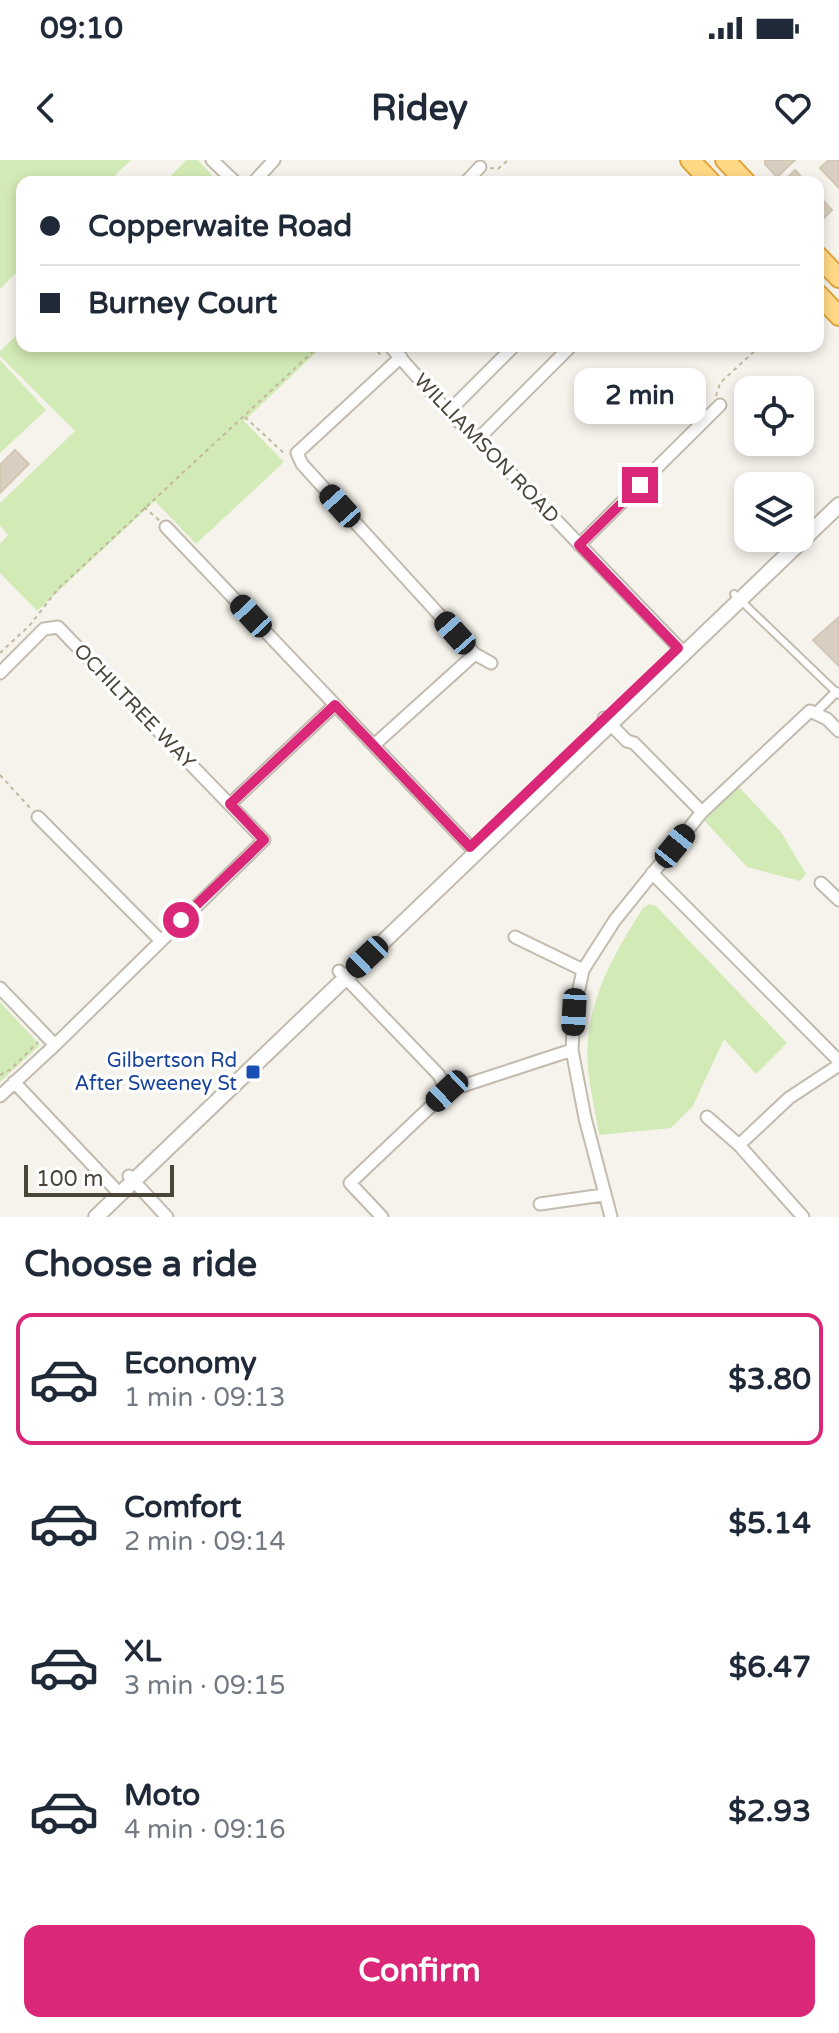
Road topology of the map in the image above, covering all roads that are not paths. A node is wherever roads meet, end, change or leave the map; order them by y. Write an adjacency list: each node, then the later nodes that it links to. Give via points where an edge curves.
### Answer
1 (212, 160): 6 (street)
2 (274, 160): 7 (street)
3 (690, 160): 9 (highway)
4 (725, 160): 10 (highway)
5 (480, 167): 8 (street)
6 (229, 176)
7 (259, 176)
8 (472, 176)
9 (705, 176)
10 (740, 176)
11 (824, 262): 12 (highway)
12 (839, 278)
13 (824, 300): 14 (highway)
14 (839, 316)
15 (396, 352): 18 (street, WILLIAMSON ROAD)
16 (508, 352): 20 (street)
17 (565, 352): 21 (street)
18 (401, 357): 20 (street, WILLIAMSON ROAD); 30 (street, via 297,453)
19 (720, 405): 26 (street)
20 (448, 412): 21 (street, WILLIAMSON ROAD)
21 (478, 439): 26 (street, WILLIAMSON ROAD)
22 (839, 492): 24 (street)
23 (839, 505): 28 (street)
24 (814, 516)
25 (166, 527): 34 (street)
26 (579, 545): 29 (street, WILLIAMSON ROAD)
27 (779, 552): 28 (street)
28 (737, 597): 29 (street); 33 (lane)
29 (681, 650): 36 (street)
30 (475, 654): 31 (street); 38 (street)
31 (491, 663)
32 (0, 673): 39 (street, OCHILTREE WAY, via 44,629 58,627)
33 (838, 694): 35 (street)
34 (335, 705): 38 (street); 39 (street)
35 (815, 713): 37 (street); 40 (street, via 810,711)
36 (610, 718): 40 (street); 42 (street)
37 (839, 731)
38 (374, 745): 42 (street)
39 (230, 804): 47 (street, OCHILTREE WAY, via 264,840)
40 (702, 812): 43 (street)
41 (38, 817): 47 (street)
42 (473, 850): 49 (street)
43 (652, 873): 48 (street); 53 (street)
44 (821, 883): 45 (street)
45 (839, 900)
46 (515, 937): 48 (street)
47 (161, 941): 51 (street)
48 (583, 970): 52 (street)
49 (342, 974): 55 (street, via 439,1075); 59 (street)
50 (0, 988): 51 (street)
51 (55, 1045): 54 (street)
52 (572, 1050): 55 (street); 61 (street)
53 (839, 1063): 58 (street, via 789,1098)
54 (14, 1082): 56 (street); 60 (street)
55 (447, 1091): 66 (street, via 350,1183)
56 (0, 1096)
57 (707, 1117): 58 (street)
58 (739, 1145): 68 (street)
59 (131, 1178): 60 (street); 65 (street)
60 (118, 1191): 63 (street); 64 (street)
61 (603, 1195): 62 (street); 67 (street)
62 (540, 1204)
63 (85, 1217)
64 (96, 1217)
65 (167, 1217)
66 (382, 1217)
67 (611, 1217)
68 (803, 1217)

